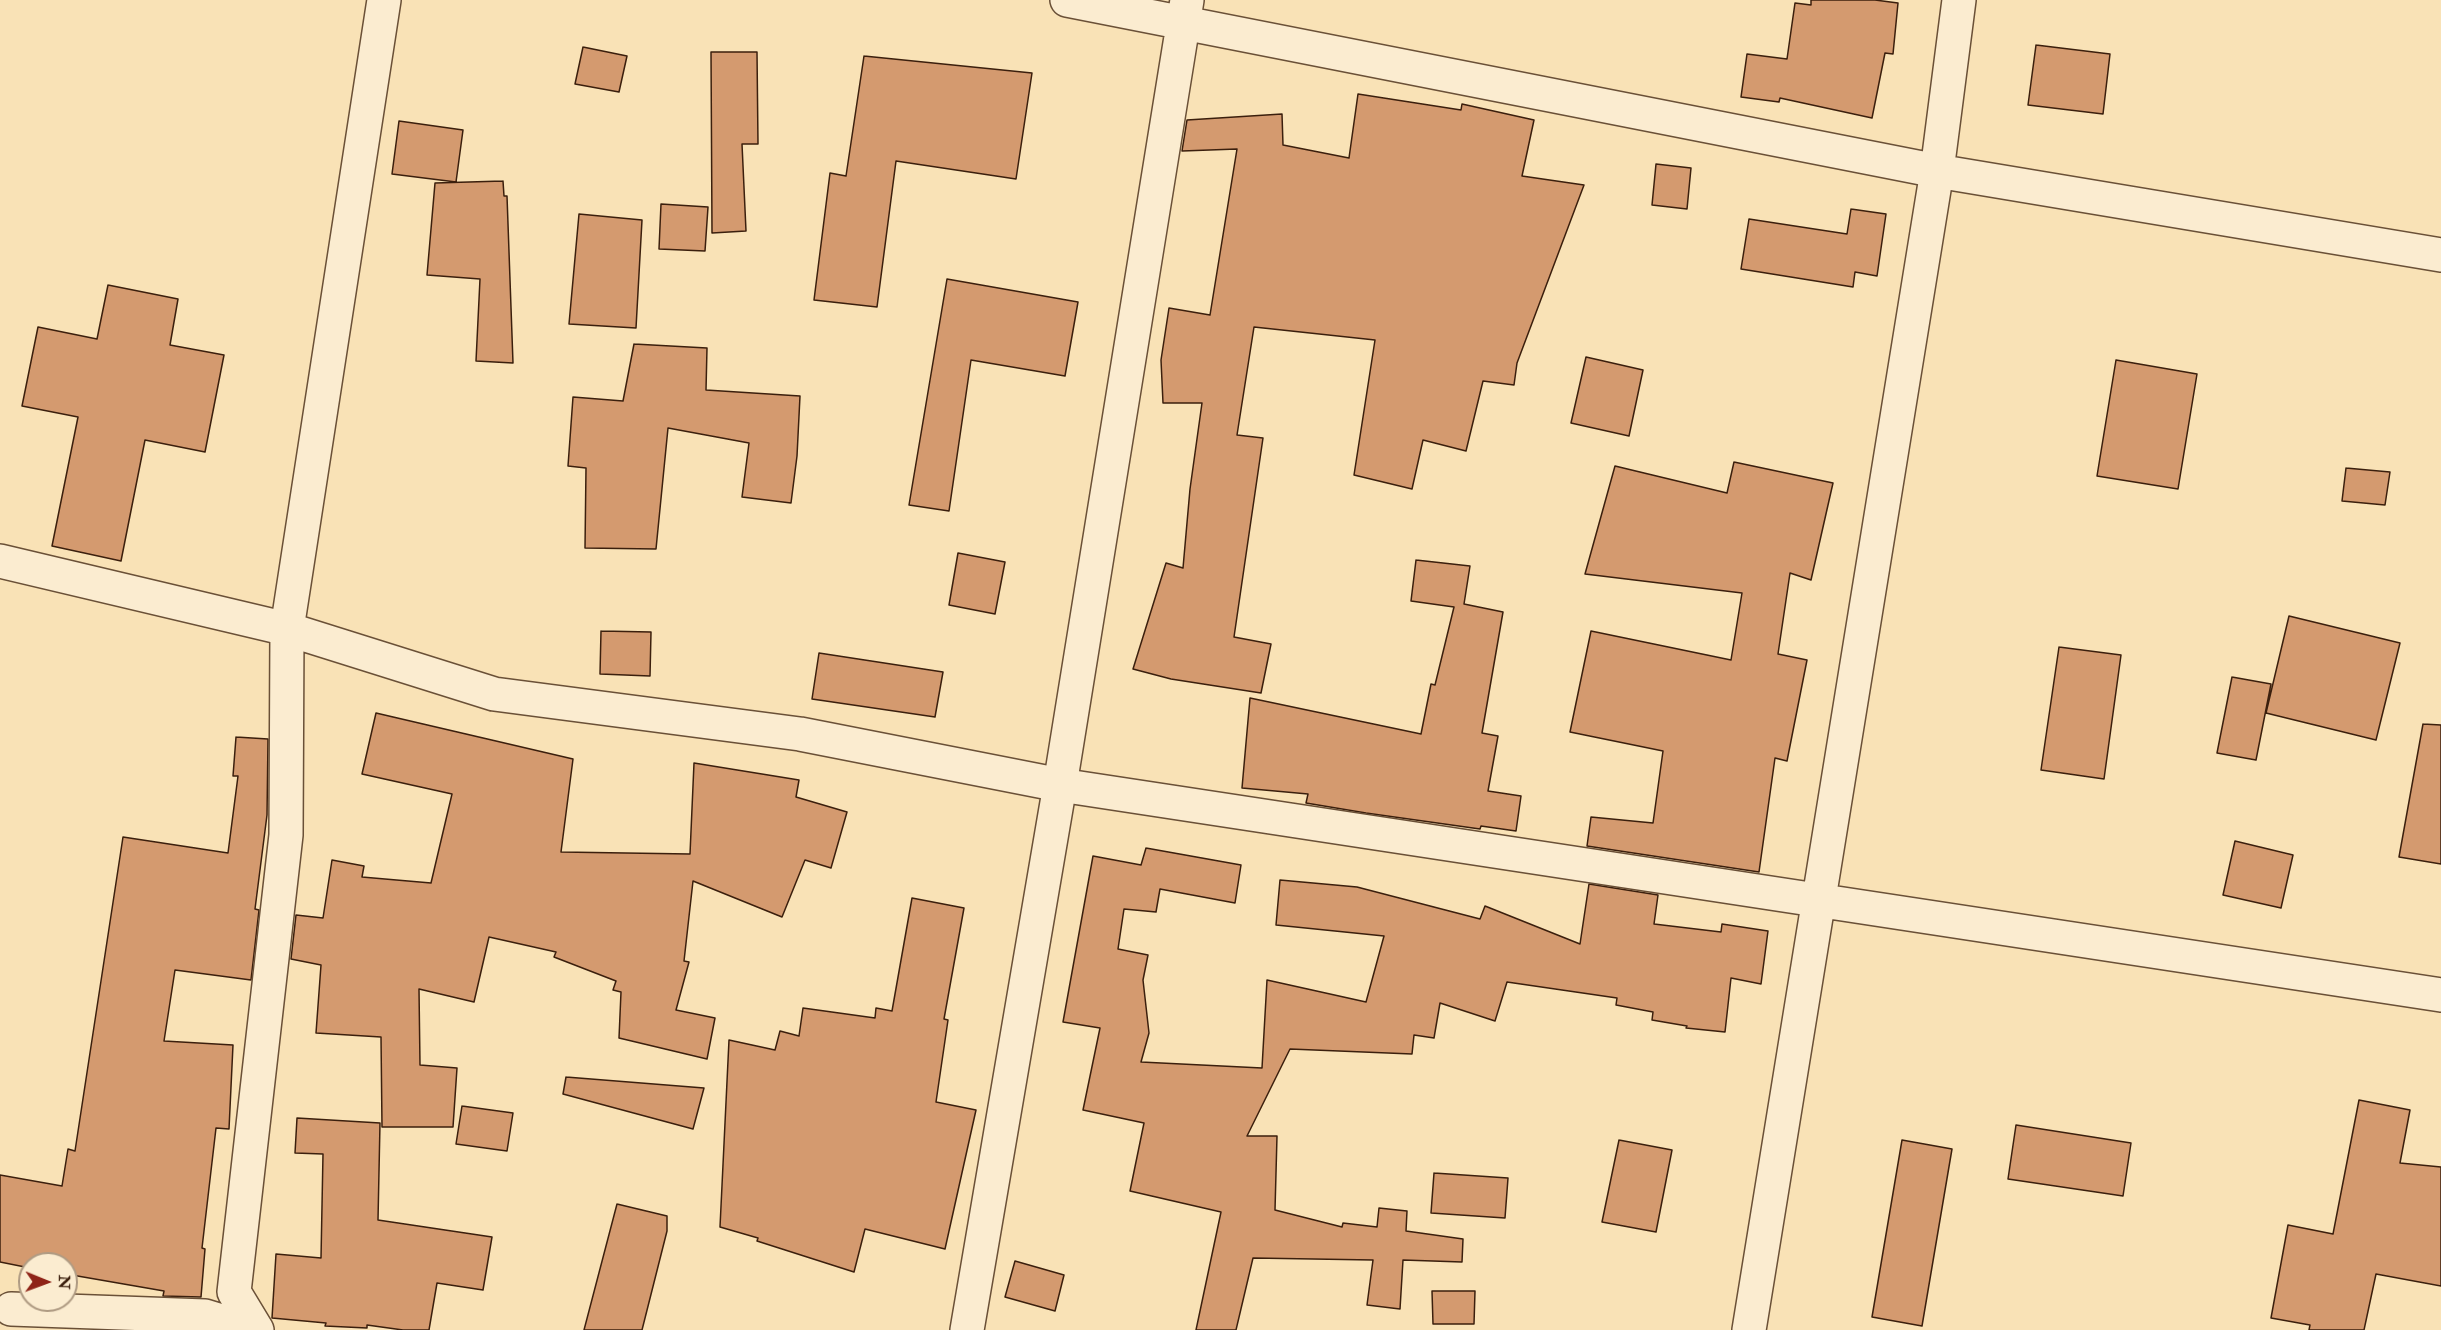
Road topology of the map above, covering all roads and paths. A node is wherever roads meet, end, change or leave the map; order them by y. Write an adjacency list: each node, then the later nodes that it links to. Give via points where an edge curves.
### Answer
1 (384, 0): 8 (street)
2 (1067, 0): 4 (street)
3 (1959, 0): 5 (street)
4 (1185, 11): 5 (street); 9 (street)
5 (1936, 171): 6 (street); 10 (street)
6 (2441, 255)
7 (0, 561): 8 (street)
8 (287, 629): 9 (street, via 495,694 801,734); 14 (street, via 286,835 234,1292)
9 (1060, 785): 10 (street); 15 (street)
10 (1820, 899): 11 (street); 16 (street)
11 (2441, 995)
12 (11, 1309): 13 (street, via 205,1316)
13 (251, 1330)
14 (257, 1330)
15 (967, 1330)
16 (1749, 1330)

